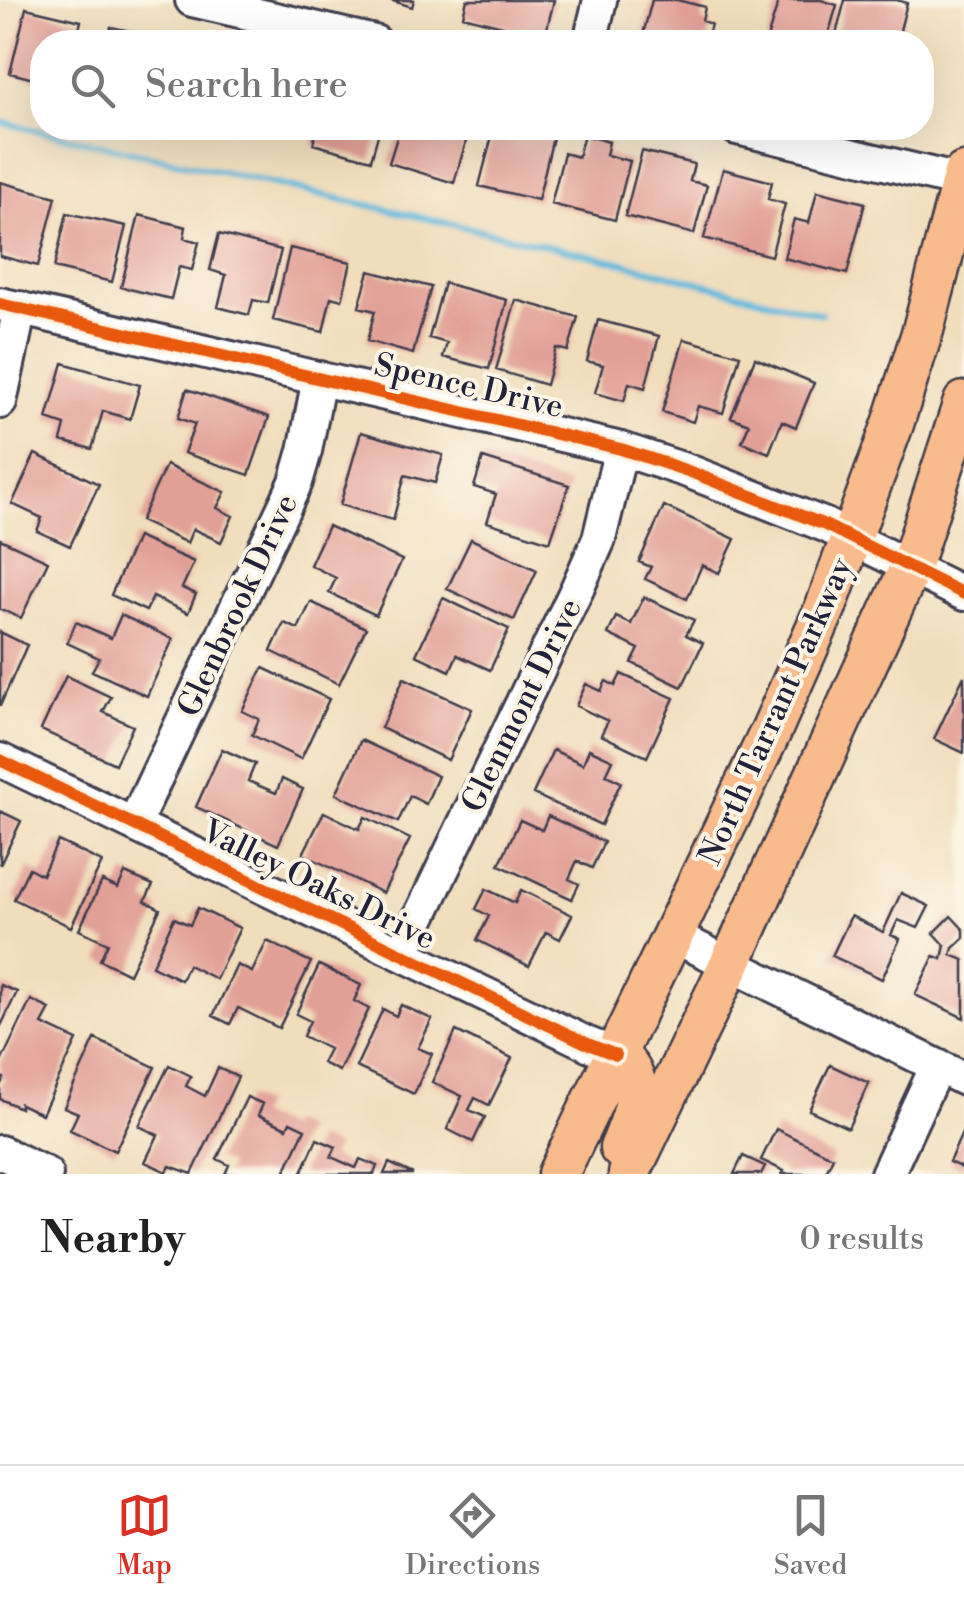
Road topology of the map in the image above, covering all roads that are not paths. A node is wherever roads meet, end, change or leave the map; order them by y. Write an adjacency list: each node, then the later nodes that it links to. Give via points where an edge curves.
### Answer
1 (192, 0): 3 (street)
2 (600, 0): 5 (street)
3 (278, 10): 4 (street)
4 (339, 30)
5 (593, 30)
6 (790, 140): 7 (street)
7 (963, 179): 13 (main road, North Tarrant Parkway, via 924,330)
8 (10, 306): 9 (street, Spence Drive); 10 (street)
9 (319, 378): 12 (street, Spence Drive); 17 (street, Glenbrook Drive, via 296,482)
10 (0, 402)
11 (964, 402): 14 (main road, North Tarrant Parkway)
12 (621, 450): 13 (street, Spence Drive); 19 (street, Glenmont Drive, via 599,539)
13 (852, 538): 14 (street, Spence Drive); 18 (main road, North Tarrant Parkway, via 771,731)
14 (910, 568): 15 (street, Spence Drive); 20 (main road, North Tarrant Parkway)
15 (964, 594)
16 (0, 760): 17 (street, Valley Oaks Drive)
17 (134, 824): 19 (street, Valley Oaks Drive)
18 (673, 936): 20 (street); 21 (main road, North Tarrant Parkway)
19 (402, 954): 21 (street, Valley Oaks Drive)
20 (730, 964): 22 (street); 27 (main road, North Tarrant Parkway)
21 (616, 1056): 25 (main road, North Tarrant Parkway); 26 (main road, via 632,1070 636,1088 634,1114)
22 (951, 1073): 28 (street)
23 (0, 1152): 24 (street)
24 (46, 1174)
25 (558, 1174)
26 (608, 1174)
27 (629, 1174)
28 (887, 1174)

